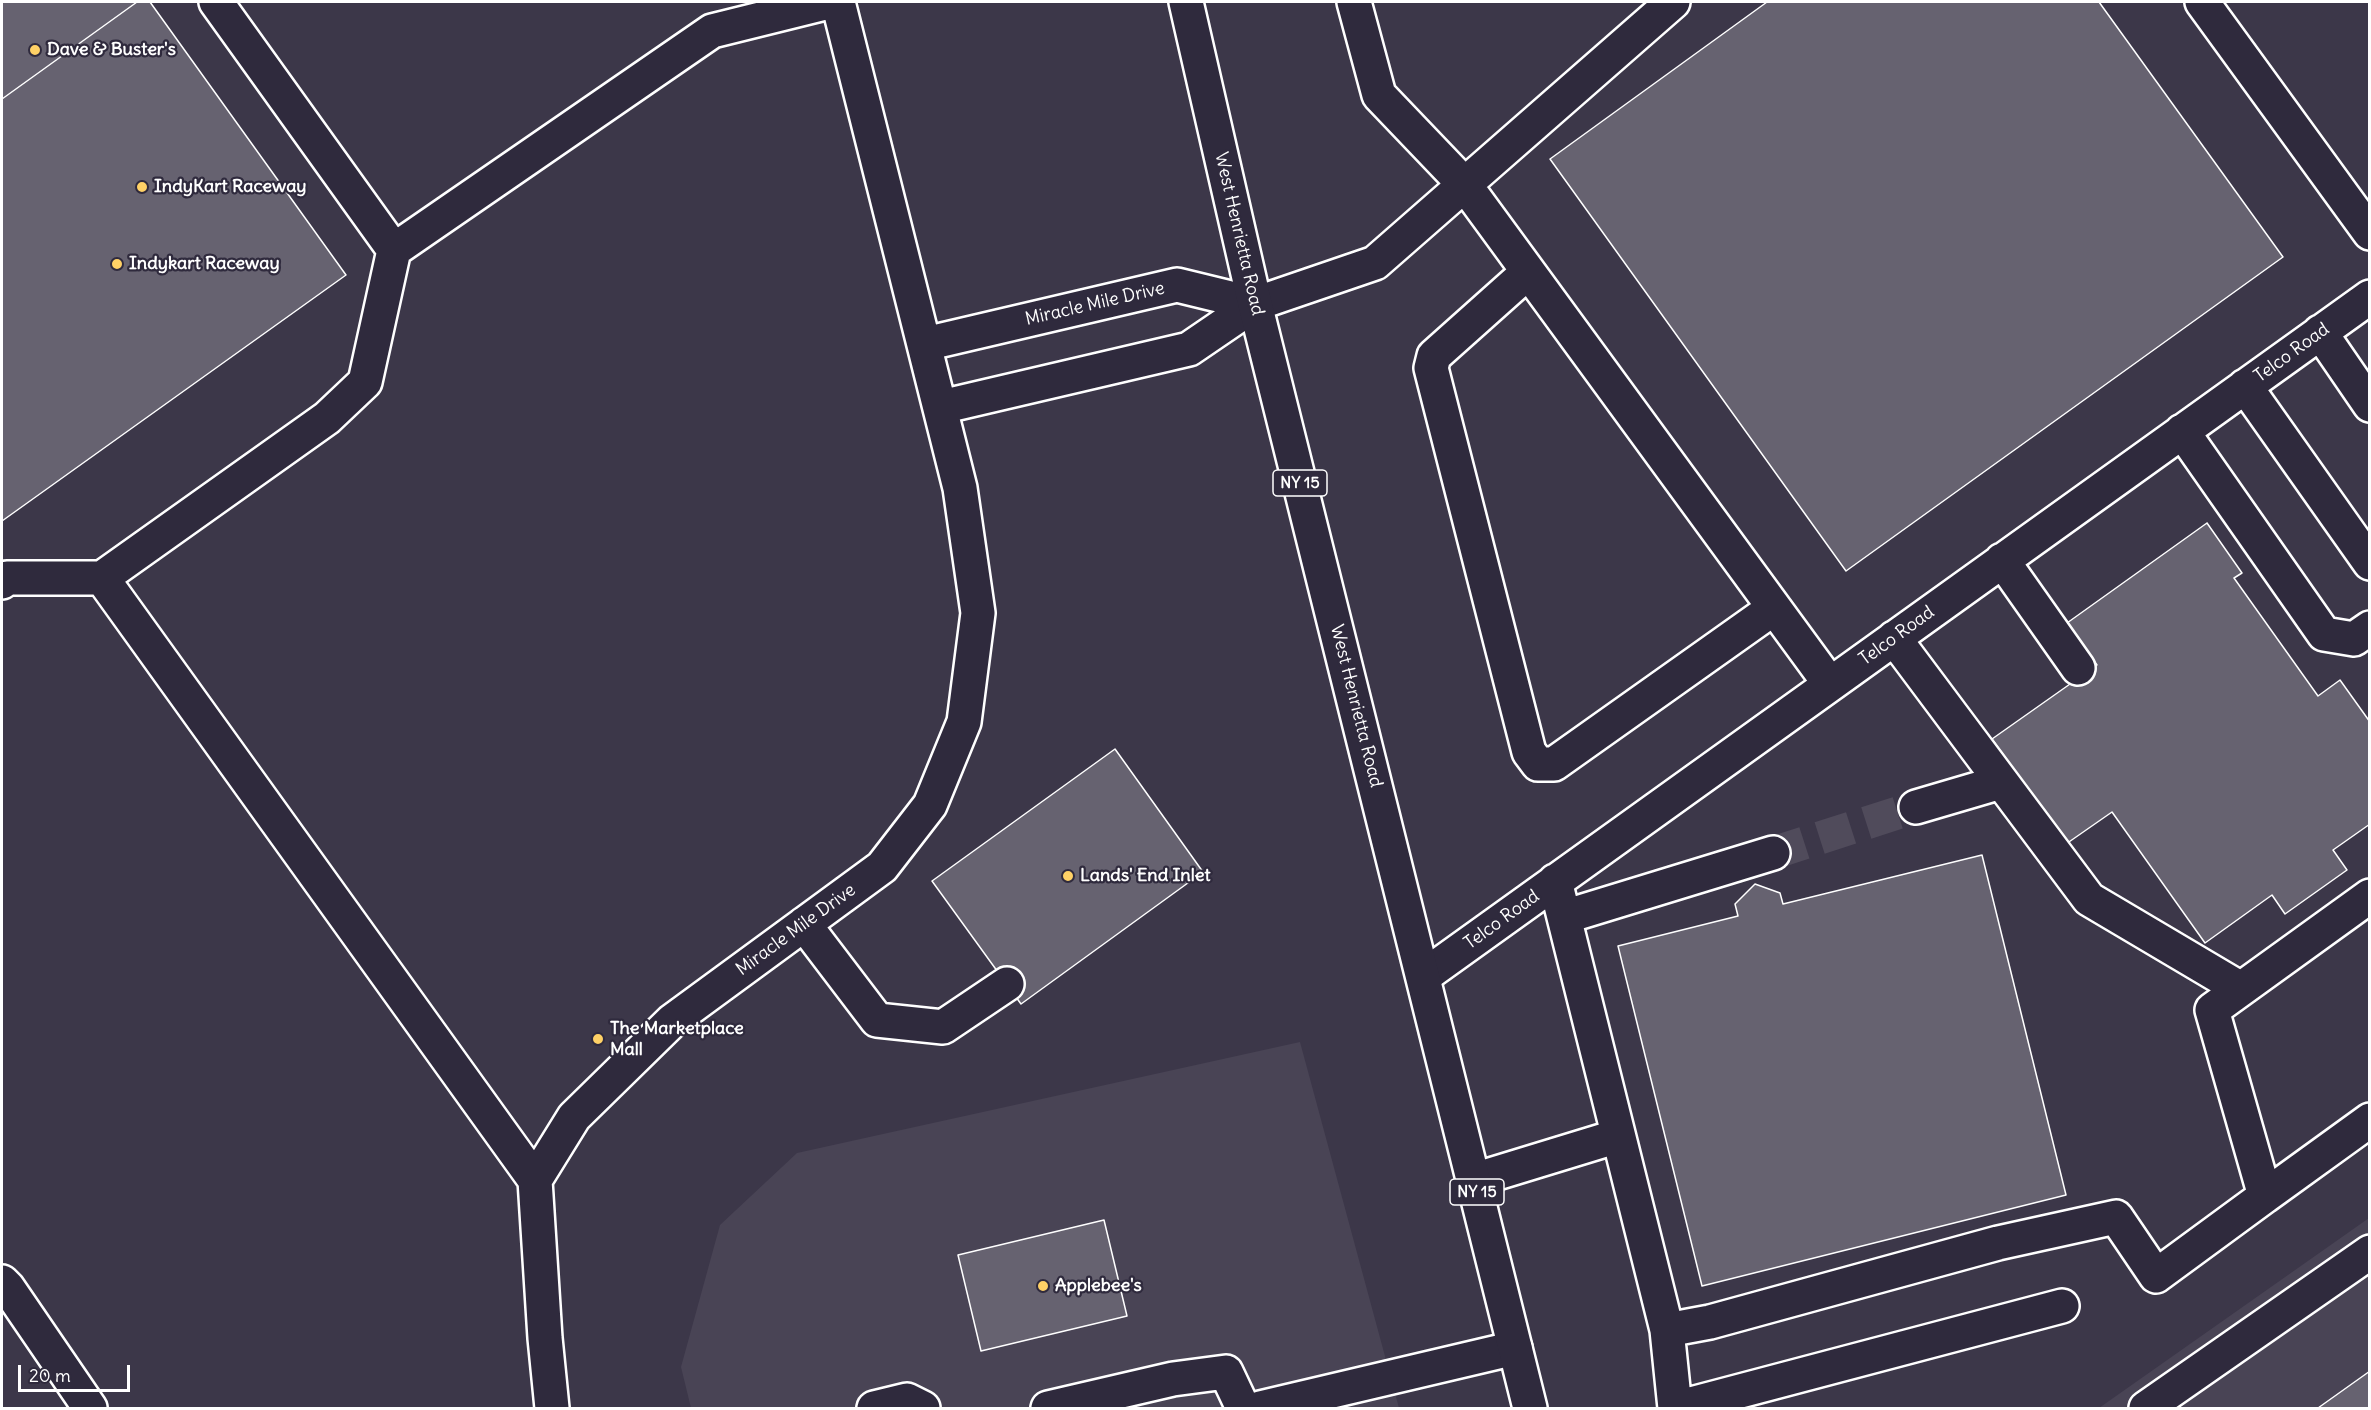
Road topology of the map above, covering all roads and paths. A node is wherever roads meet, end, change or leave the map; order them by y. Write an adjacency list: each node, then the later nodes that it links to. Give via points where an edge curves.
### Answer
1 (216, 2): 10 (street)
2 (829, 2): 10 (street, via 712,31)
3 (838, 2): 15 (street, Miracle Mile Drive)
4 (1186, 2): 13 (street, West Henrietta Road / NY 15)
5 (1354, 2): 8 (street, via 1379,95)
6 (1673, 2): 8 (street)
7 (2202, 2): 9 (street)
8 (1465, 185): 11 (street); 13 (street, via 1375,263)
9 (2368, 227)
10 (394, 250): 22 (street, via 365,382 327,418)
11 (1528, 272): 24 (street); 24 (street, via 1434,356 1431,368 1529,752 1538,764 1554,764)
12 (2370, 297): 14 (street, Telco Road)
13 (1255, 304): 15 (street, Miracle Mile Drive, via 1177,285); 18 (street, via 1189,349); 36 (street, West Henrietta Road / NY 15)
14 (2320, 332): 16 (street, Telco Road); 17 (street)
15 (925, 344): 18 (street, Miracle Mile Drive)
16 (2245, 386): 19 (street, Telco Road); 21 (street)
17 (2370, 405)
18 (941, 407): 35 (street, Miracle Mile Drive, via 958,482 978,613 964,722 930,805 882,867)
19 (2182, 431): 20 (street, Telco Road); 25 (street, via 2324,634 2354,639)
20 (2002, 560): 26 (street, Telco Road); 27 (street)
21 (2370, 563)
22 (102, 578): 23 (street, via 7,578); 41 (street)
23 (2, 582)
24 (1774, 608): 28 (street)
25 (2370, 628)
26 (1894, 638): 28 (street, Telco Road); 29 (street)
27 (2078, 668)
28 (1830, 684): 32 (street, Telco Road)
29 (2001, 782): 30 (street); 38 (street, via 2089,899)
30 (1916, 807)
31 (1773, 853): 34 (street)
32 (1555, 881): 34 (street); 36 (street, Telco Road)
33 (2370, 896): 38 (street)
34 (1564, 917): 40 (street)
35 (804, 924): 37 (street, via 877,1020 944,1027); 41 (street, Miracle Mile Drive, via 672,1021 574,1117)
36 (1424, 976): 42 (street, West Henrietta Road / NY 15)
37 (1006, 984)
38 (2241, 988): 43 (street, via 2212,1010)
39 (2370, 1120): 43 (street)
40 (1618, 1136): 42 (street); 47 (street)
41 (535, 1180): 50 (street)
42 (1474, 1180): 48 (street, West Henrietta Road / NY 15)
43 (2265, 1197): 47 (street, via 2156,1276 2116,1217 1998,1243 1710,1322)
44 (2370, 1252): 58 (street)
45 (2, 1282): 49 (street)
46 (2062, 1306): 57 (street)
47 (1667, 1330): 57 (street)
48 (1515, 1348): 55 (street); 56 (street, West Henrietta Road / NY 15)
49 (90, 1408)
50 (552, 1408)
51 (874, 1408): 52 (street, via 907,1400)
52 (923, 1408)
53 (1048, 1408): 54 (street, via 1173,1379 1226,1372)
54 (1243, 1408)
55 (1260, 1408)
56 (1530, 1408)
57 (1675, 1408)
58 (2146, 1408)

